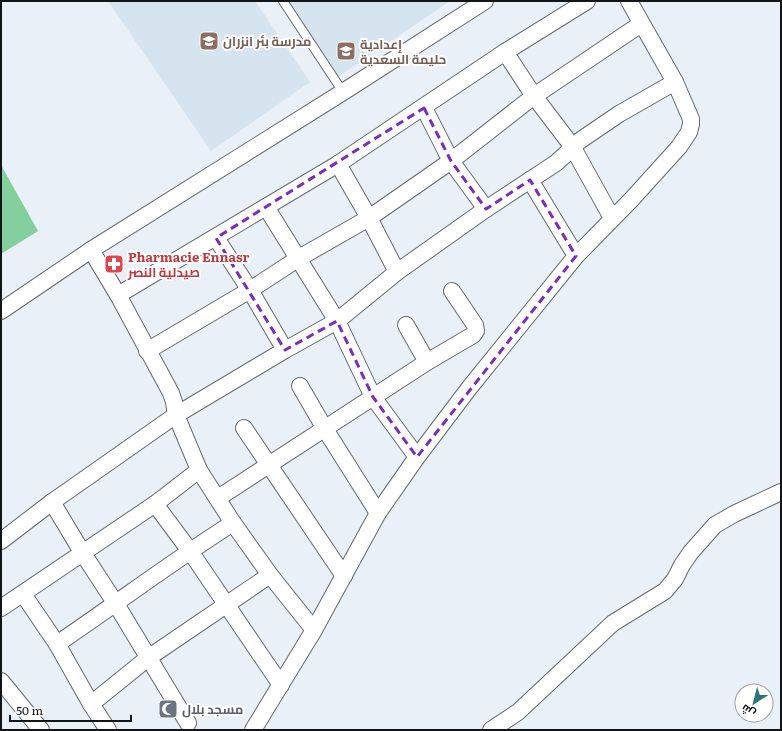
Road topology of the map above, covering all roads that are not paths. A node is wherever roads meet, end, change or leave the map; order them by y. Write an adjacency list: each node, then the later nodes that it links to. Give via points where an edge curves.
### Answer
1 (283, 1): 8 (lane)
2 (486, 1): 8 (street)
3 (587, 1): 6 (street)
4 (629, 1): 5 (street)
5 (641, 24): 7 (street); 9 (street)
6 (505, 52): 9 (street); 10 (street)
7 (674, 82): 11 (street, via 619,114); 18 (street, via 691,119 689,132 680,147)
8 (343, 92): 20 (street)
9 (534, 96): 11 (street); 12 (street)
10 (424, 108): 12 (street); 13 (street)
11 (572, 146): 14 (street, via 556,163); 18 (street)
12 (452, 162): 16 (street); 17 (street)
13 (338, 164): 15 (street); 17 (street)
14 (530, 180): 16 (street); 21 (street)
15 (266, 207): 19 (street); 22 (street)
16 (486, 209): 23 (street)
17 (369, 218): 22 (street); 23 (street)
18 (612, 218): 21 (street)
19 (216, 238): 24 (street); 26 (street)
20 (91, 250): 26 (street); 27 (street)
21 (576, 256): 38 (street)
22 (299, 258): 24 (street); 28 (street)
23 (397, 272): 28 (street)
24 (250, 290): 30 (street); 31 (street)
25 (452, 291): 32 (street, via 476,330 470,338)
26 (118, 295): 31 (street)
27 (1, 311)
28 (337, 321): 30 (street); 34 (street)
29 (406, 325): 32 (street)
30 (285, 350): 35 (street)
31 (147, 351): 35 (street, via 171,393)
32 (427, 362): 34 (street)
33 (300, 386): 37 (street)
34 (373, 397): 37 (street); 38 (street)
35 (176, 415): 40 (street); 43 (street)
36 (244, 428): 39 (street)
37 (325, 429): 39 (street); 45 (street)
38 (417, 457): 45 (street)
39 (268, 466): 42 (street); 51 (street)
40 (199, 470): 42 (street); 44 (street)
41 (781, 492): 66 (street, via 715,525 691,552 666,592 614,623 518,712)
42 (218, 498): 46 (street)
43 (52, 502): 47 (street); 49 (street)
44 (155, 504): 48 (street); 49 (street)
45 (378, 513): 51 (street)
46 (233, 524): 48 (street); 50 (street)
47 (1, 541)
48 (190, 550): 53 (street); 54 (street)
49 (82, 552): 52 (street); 54 (street)
50 (270, 575): 53 (street); 56 (street)
51 (344, 576): 56 (street)
52 (23, 594): 55 (street); 57 (street)
53 (226, 603): 58 (street); 60 (street)
54 (116, 604): 57 (street); 58 (street)
55 (1, 608)
56 (314, 630): 60 (street)
57 (57, 644): 61 (street)
58 (148, 658): 61 (street); 62 (street)
59 (1, 680): 63 (street)
60 (281, 685): 65 (street)
61 (91, 704): 64 (street)
62 (188, 723)
63 (41, 730)
64 (108, 730)
65 (253, 730)
66 (491, 730)

